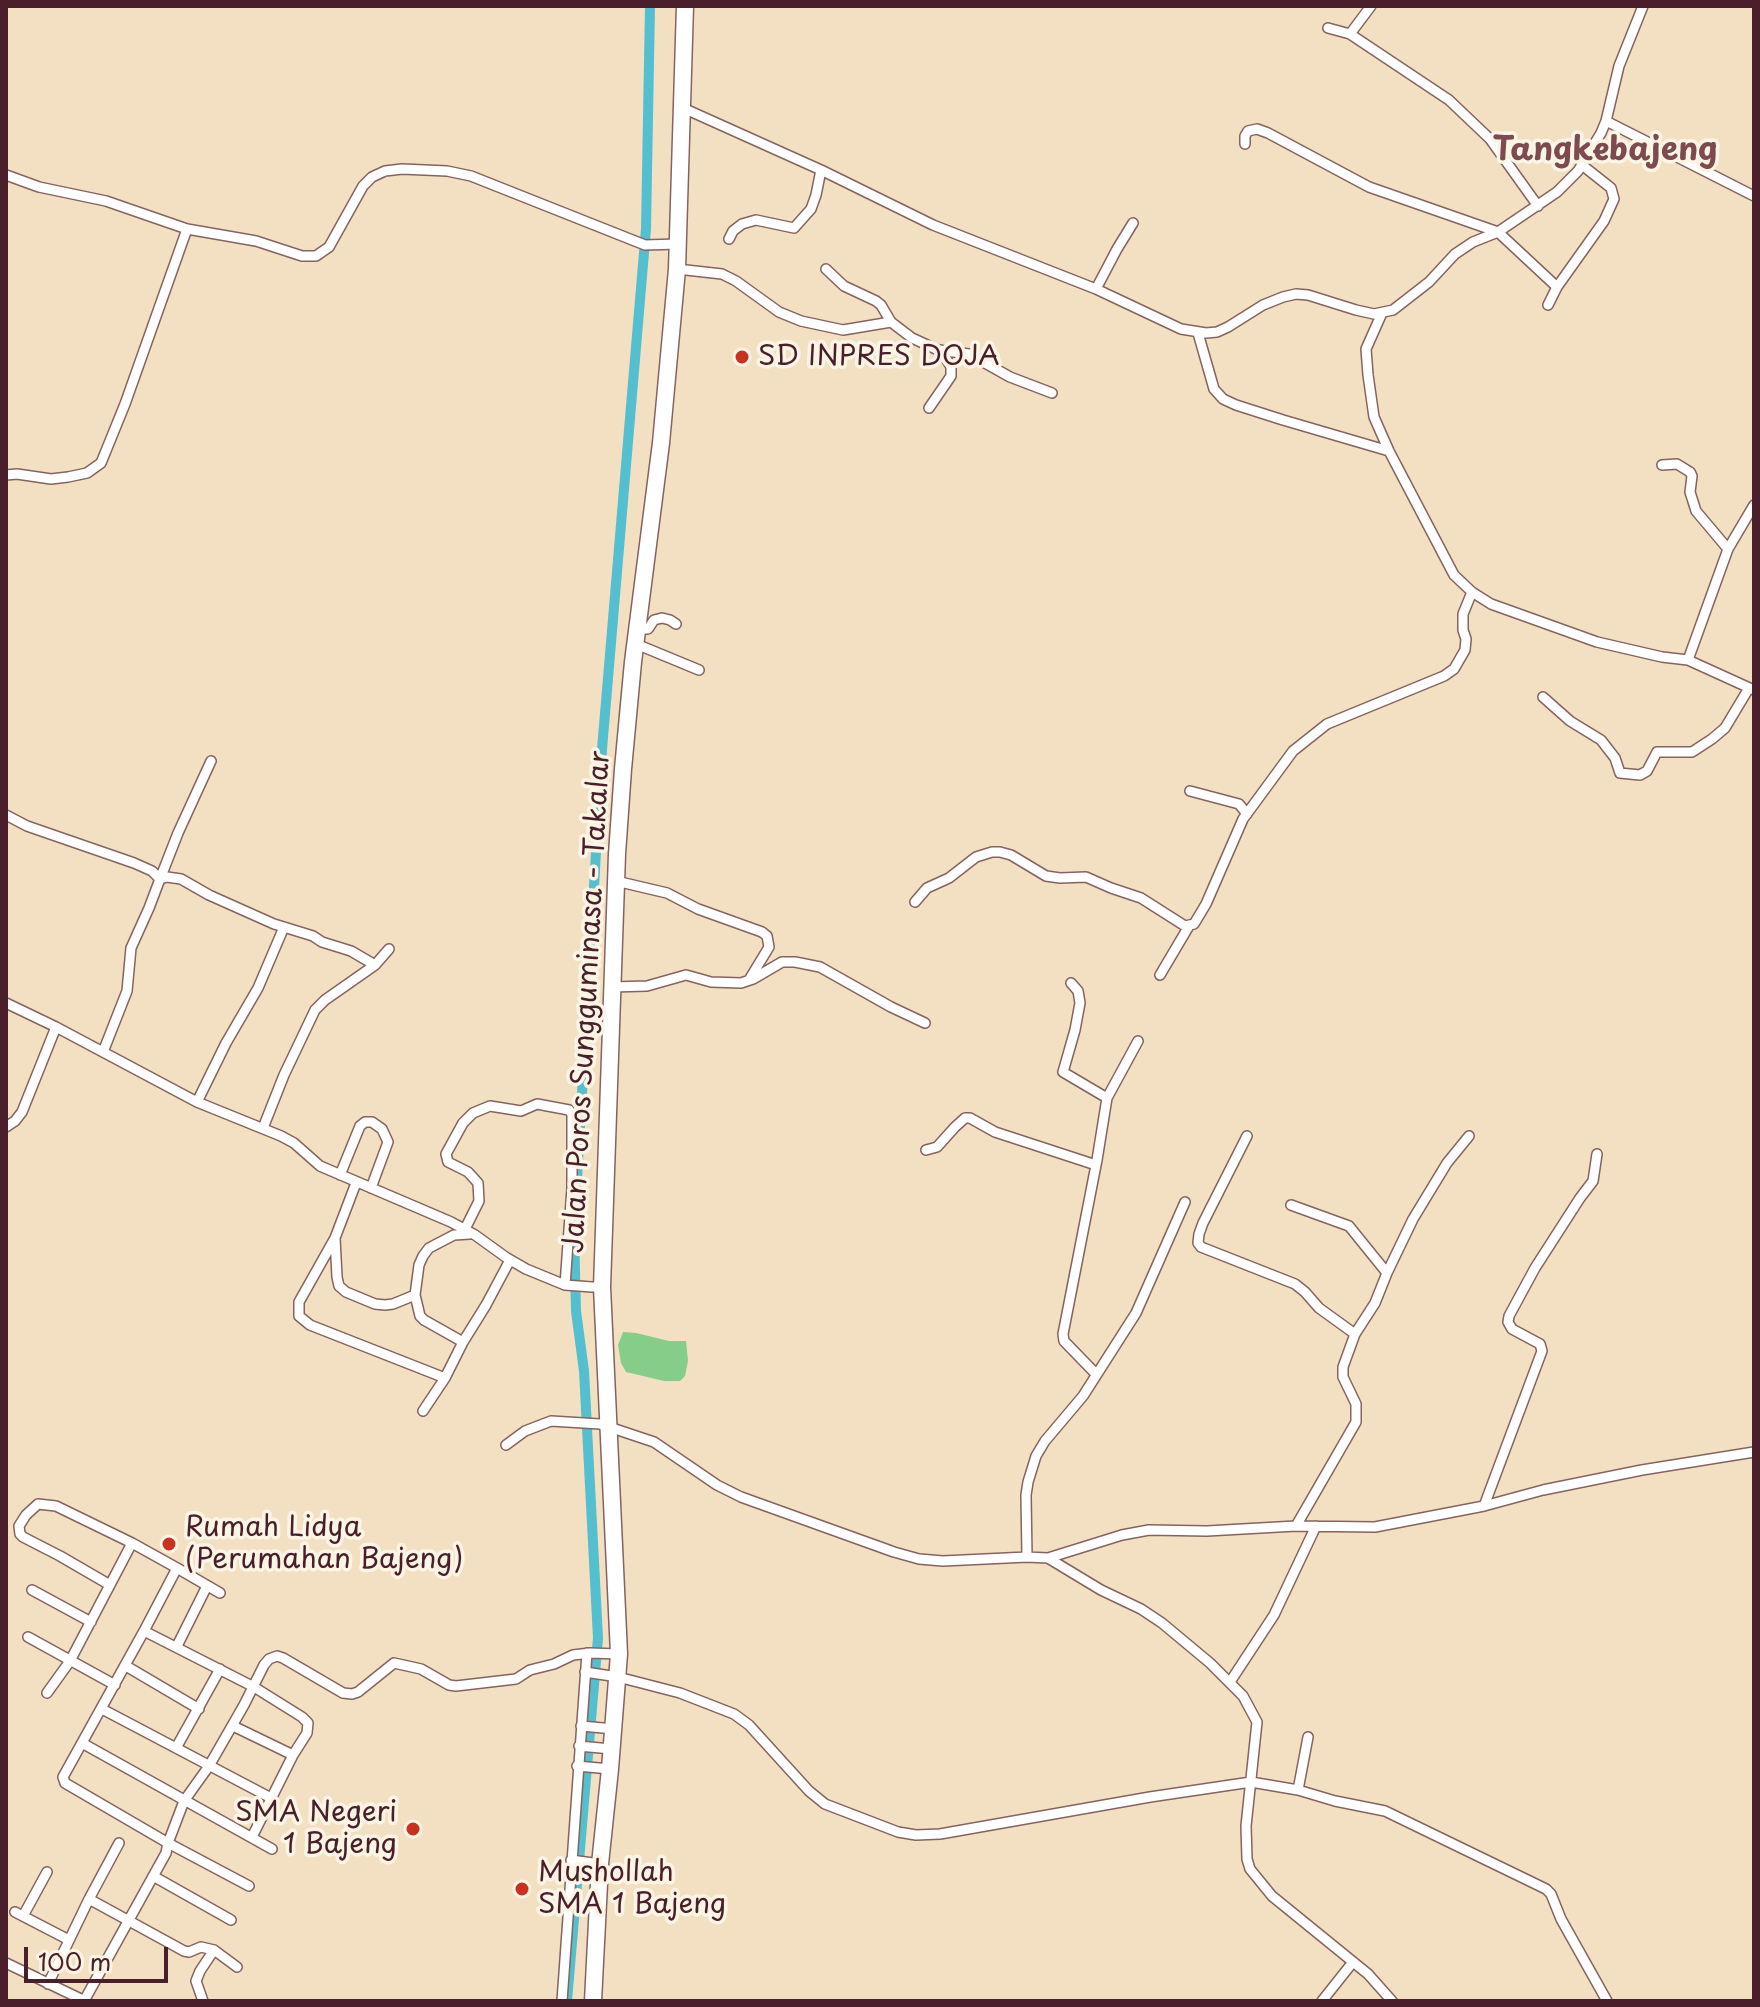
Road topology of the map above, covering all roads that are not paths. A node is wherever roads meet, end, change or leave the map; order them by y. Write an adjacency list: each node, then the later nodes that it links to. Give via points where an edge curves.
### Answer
1 (685, 6): 6 (highway, Jalan Poros Sungguminasa - Takalar)
2 (1371, 6): 5 (street)
3 (1643, 6): 7 (street, via 1619,66)
4 (1328, 28): 5 (street)
5 (1350, 34): 13 (street, via 1467,116)
6 (683, 108): 10 (street); 18 (highway, Jalan Poros Sungguminasa - Takalar)
7 (1606, 121): 9 (street); 12 (street)
8 (1245, 144): 16 (street, via 1248,131 1257,129 1369,187)
9 (1582, 165): 13 (street); 21 (street, via 1611,188 1614,199)
10 (821, 170): 17 (street, via 811,209 794,228 756,220 742,224); 22 (street, via 933,225)
11 (6, 175): 15 (street)
12 (1754, 196)
13 (1538, 206): 16 (street)
14 (1133, 223): 22 (street)
15 (187, 229): 18 (street, via 316,256 334,241 363,186 380,172 402,169 471,176 645,245); 32 (street, via 101,463 68,477)
16 (1498, 232): 21 (street); 24 (street, via 1455,254 1429,282)
17 (729, 239)
18 (673, 244): 19 (highway, Jalan Poros Sungguminasa - Takalar)
19 (677, 269): 25 (street, via 722,274 801,321 843,330); 37 (highway, Jalan Poros Sungguminasa - Takalar)
20 (826, 269): 25 (street, via 844,286 881,305)
21 (1557, 287): 23 (street)
22 (1096, 289): 26 (street)
23 (1548, 305)
24 (1382, 313): 26 (street, via 1296,294 1263,305 1217,332); 30 (street, via 1366,349 1374,417)
25 (891, 322): 27 (street)
26 (1198, 333): 30 (street, via 1214,389 1223,399)
27 (941, 350): 28 (street, via 969,354); 29 (street, via 951,376)
28 (1052, 393)
29 (929, 408)
30 (1389, 451): 35 (street, via 1454,575)
31 (1662, 465): 34 (street, via 1677,464 1690,472 1696,511)
32 (6, 475)
33 (1754, 505): 34 (street)
34 (1728, 549): 38 (street)
35 (1472, 592): 38 (street, via 1491,604 1597,642); 44 (street, via 1463,614 1465,650 1454,669 1318,729 1293,751)
36 (676, 624): 37 (street, via 654,620)
37 (637, 636): 39 (street); 47 (highway, Jalan Poros Sungguminasa - Takalar)
38 (1688, 660): 40 (street)
39 (699, 670)
40 (1751, 689): 41 (street, via 1712,739 1692,752 1657,752 1640,775 1620,773 1601,740)
41 (1543, 697)
42 (211, 761): 46 (street)
43 (1190, 791): 44 (street, via 1239,804)
44 (1247, 814): 49 (street, via 1206,904)
45 (6, 815): 46 (street, via 134,863)
46 (160, 879): 50 (street, via 181,879); 61 (street, via 131,948 127,991)
47 (616, 881): 54 (street, via 667,893 762,932 769,947); 56 (highway, Jalan Poros Sungguminasa - Takalar)
48 (915, 902): 49 (street, via 927,888 976,857 1000,852 1046,876 1086,877 1141,898)
49 (1189, 926): 53 (street)
50 (284, 927): 52 (street); 63 (street)
51 (389, 949): 52 (street)
52 (375, 965): 65 (street, via 315,1010)
53 (1160, 975)
54 (748, 981): 56 (street, via 711,982 686,975 647,986); 58 (street, via 782,962 807,963)
55 (1071, 983): 62 (street, via 1080,1003 1062,1071)
56 (612, 987): 81 (highway, Jalan Poros Sungguminasa - Takalar)
57 (6, 1003): 59 (street)
58 (925, 1023)
59 (56, 1027): 61 (street); 64 (street, via 22,1112)
60 (1138, 1041): 62 (street)
61 (103, 1052): 63 (street)
62 (1107, 1098): 70 (street)
63 (197, 1102): 65 (street)
64 (6, 1127)
65 (263, 1128): 71 (street)
66 (1247, 1136): 83 (street, via 1198,1243 1295,1284)
67 (1469, 1136): 79 (street, via 1413,1219)
68 (926, 1150): 70 (street, via 937,1147 970,1118 995,1132)
69 (1597, 1154): 91 (street, via 1593,1181 1509,1316 1512,1329 1540,1344 1542,1351)
70 (1096, 1165): 85 (street, via 1063,1334)
71 (340, 1175): 72 (street); 73 (street, via 360,1126 372,1122 388,1142)
72 (356, 1183): 73 (street); 77 (street)
73 (371, 1188): 76 (street)
74 (1185, 1202): 85 (street, via 1136,1313)
75 (1291, 1205): 79 (street, via 1349,1226)
76 (469, 1231): 78 (street); 80 (street, via 479,1201 478,1183 446,1158 463,1123 490,1106 521,1111 537,1104 569,1110); 82 (street, via 429,1248 419,1265)
77 (335, 1238): 82 (street, via 337,1277 346,1292 385,1305); 86 (street, via 299,1302 299,1316)
78 (510, 1260): 80 (street); 84 (street)
79 (1387, 1273): 83 (street, via 1378,1299)
80 (568, 1285): 81 (street)
81 (597, 1287): 88 (highway, Jalan Poros Sungguminasa - Takalar)
82 (415, 1295): 84 (street, via 424,1320)
83 (1355, 1334): 92 (street, via 1343,1377 1356,1404 1356,1422)
84 (463, 1342): 86 (street)
85 (1096, 1374): 95 (street, via 1036,1456 1026,1495)
86 (445, 1378): 87 (street)
87 (423, 1411)
88 (604, 1425): 89 (street, via 551,1421); 95 (street, via 654,1442 729,1492 894,1552 943,1561); 107 (highway, Jalan Poros Sungguminasa - Takalar)
89 (506, 1445)
90 (1754, 1452): 91 (street, via 1642,1470)
91 (1484, 1506): 93 (street, via 1375,1527)
92 (1296, 1526): 93 (street); 96 (street, via 1149,1530)
93 (1316, 1526): 113 (street, via 1274,1615)
94 (132, 1543): 97 (street); 98 (street); 98 (street, via 46,1504 38,1504 21,1522 20,1534 27,1540)
95 (1027, 1557): 96 (street)
96 (1048, 1558): 113 (street, via 1162,1623)
97 (177, 1568): 99 (street); 103 (street)
98 (110, 1585): 102 (street)
99 (207, 1586): 101 (street); 105 (street)
100 (32, 1590): 102 (street)
101 (220, 1593)
102 (91, 1622): 108 (street)
103 (144, 1631): 105 (street); 109 (street)
104 (28, 1637): 108 (street)
105 (177, 1646): 110 (street)
106 (588, 1653): 107 (street); 111 (street); 115 (street, via 516,1679 456,1686 394,1663 352,1694 277,1656 264,1665)
107 (614, 1654): 112 (highway, Jalan Poros Sungguminasa - Takalar)
108 (70, 1661): 114 (street); 116 (street)
109 (126, 1666): 114 (street); 118 (street)
110 (220, 1669): 115 (street); 118 (street)
111 (588, 1672): 112 (street); 120 (street)
112 (612, 1676): 121 (highway, Jalan Poros Sungguminasa - Takalar); 131 (street, via 734,1714 825,1804 916,1835)
113 (1230, 1682): 131 (street, via 1257,1722)
114 (115, 1685): 117 (street)
115 (254, 1687): 119 (street); 127 (street, via 308,1723)
116 (47, 1693)
117 (102, 1709): 123 (street); 125 (street)
118 (199, 1709): 125 (street)
119 (233, 1726): 127 (street); 128 (street)
120 (582, 1726): 121 (street); 124 (street)
121 (607, 1729): 126 (highway, Jalan Poros Sungguminasa - Takalar)
122 (1308, 1737): 132 (street)
123 (82, 1743): 134 (street); 137 (street, via 63,1782)
124 (581, 1746): 126 (street); 129 (street)
125 (176, 1748): 128 (street)
126 (606, 1748): 130 (highway, Jalan Poros Sungguminasa - Takalar)
127 (293, 1755): 133 (street)
128 (209, 1766): 133 (street); 134 (street)
129 (580, 1766): 130 (street); 139 (street)
130 (606, 1768): 140 (highway, Jalan Poros Sungguminasa - Takalar)
131 (1251, 1782): 132 (street); 149 (street, via 1246,1826 1250,1869 1272,1896)
132 (1298, 1790): 159 (street, via 1385,1811 1546,1889)
133 (271, 1798): 135 (street)
134 (184, 1801): 135 (street); 137 (street)
135 (252, 1837): 138 (street)
136 (119, 1843): 144 (street)
137 (168, 1843): 142 (street); 143 (street)
138 (272, 1849)
139 (572, 1860): 140 (street); 155 (street)
140 (596, 1863): 156 (highway, Jalan Poros Sungguminasa - Takalar)
141 (47, 1872): 147 (street, via 19,1914)
142 (153, 1876): 145 (street); 146 (street)
143 (249, 1886)
144 (89, 1899): 145 (street); 147 (street)
145 (129, 1920): 148 (street, via 184,1951); 153 (street)
146 (231, 1920)
147 (69, 1940): 152 (street)
148 (214, 1950): 151 (street); 154 (street, via 196,1981)
149 (1353, 1962): 157 (street); 158 (street)
150 (6, 1963): 152 (street)
151 (237, 1967)
152 (48, 1984): 153 (street)
153 (84, 2001)
154 (203, 2001)
155 (562, 2001)
156 (593, 2001)
157 (1322, 2001)
158 (1392, 2001)
159 (1607, 2001)

